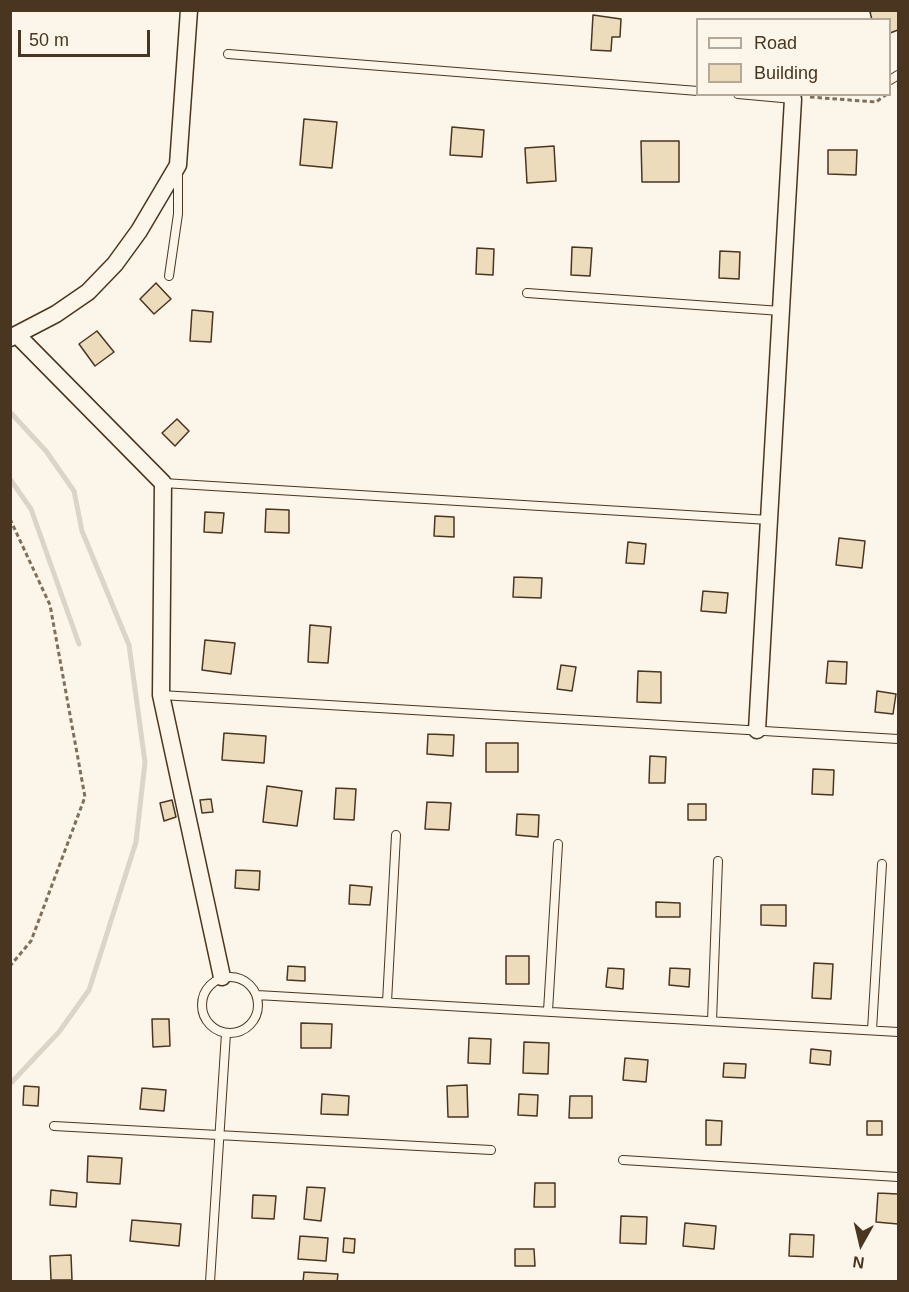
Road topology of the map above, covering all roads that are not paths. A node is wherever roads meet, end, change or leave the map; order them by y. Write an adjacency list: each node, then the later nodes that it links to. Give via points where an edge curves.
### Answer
1 (189, 10): 6 (street)
2 (228, 54): 3 (lane)
3 (696, 91)
4 (760, 96): 5 (lane)
5 (793, 99): 9 (street)
6 (178, 165): 7 (lane, via 178,214); 10 (street, via 140,231 115,264 88,292)
7 (169, 276)
8 (527, 293): 9 (lane)
9 (781, 311): 12 (street)
10 (14, 337): 11 (street)
11 (163, 483): 12 (lane); 13 (street)
12 (769, 520): 14 (street)
13 (161, 695): 14 (lane); 20 (street)
14 (757, 730): 15 (lane)
15 (898, 738)
16 (396, 835): 22 (lane)
17 (558, 844): 23 (lane)
18 (718, 861): 24 (lane)
19 (882, 864): 25 (lane)
20 (222, 977): 21 (lane, via 236,977); 27 (lane, via 210,984 201,1007 214,1029)
21 (257, 994): 22 (lane); 27 (lane, via 258,1009 252,1023 240,1031)
22 (387, 1002): 23 (lane)
23 (548, 1011): 24 (lane)
24 (712, 1021): 25 (lane)
25 (872, 1030): 26 (lane)
26 (898, 1032)
27 (226, 1033): 29 (lane)
28 (54, 1126): 29 (lane)
29 (218, 1137): 30 (lane); 33 (lane)
30 (491, 1150)
31 (623, 1160): 32 (lane)
32 (898, 1177)
33 (210, 1281)

